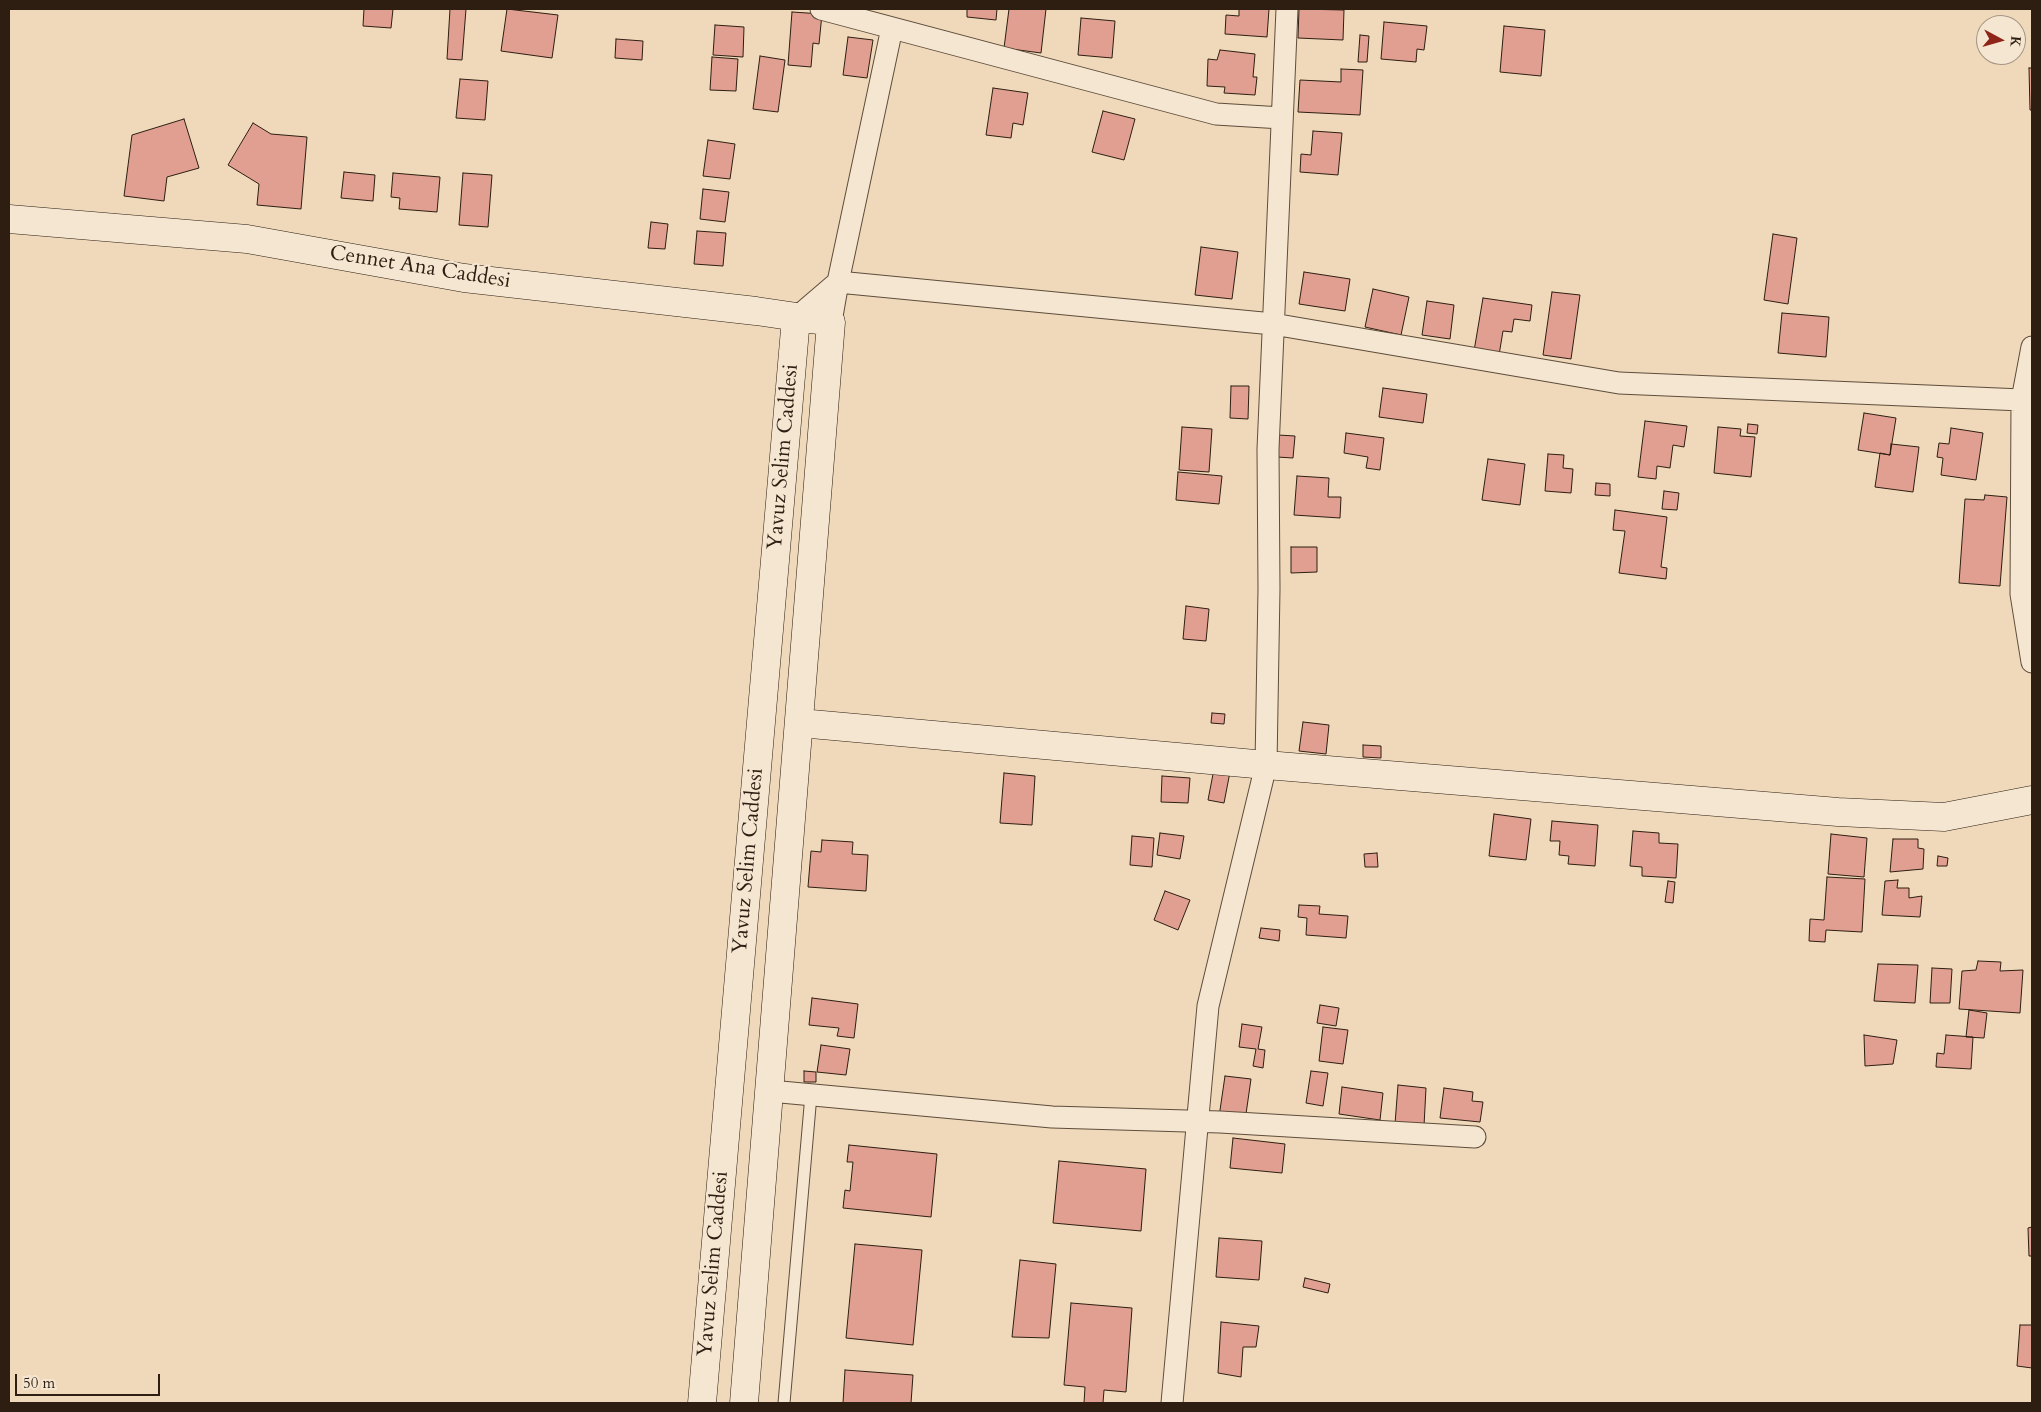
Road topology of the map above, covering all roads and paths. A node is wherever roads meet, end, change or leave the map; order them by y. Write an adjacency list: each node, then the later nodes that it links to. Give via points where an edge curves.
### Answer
1 (821, 9): 3 (street)
2 (1287, 9): 4 (street)
3 (892, 28): 4 (street, via 1216,114); 6 (street)
4 (1282, 118): 9 (street)
5 (9, 219): 7 (street, Cennet Ana Caddesi, via 247,239 464,278)
6 (838, 282): 7 (street); 8 (street); 9 (street)
7 (796, 318): 8 (street, Cennet Ana Caddesi); 20 (street, Yavuz Selim Caddesi)
8 (831, 322): 13 (street, Yavuz Selim Caddesi)
9 (1273, 324): 11 (street, via 1619,383); 14 (street, via 1268,449)
10 (2032, 347): 11 (street)
11 (2022, 400): 12 (street, via 2021,594)
12 (2032, 662)
13 (800, 723): 14 (street); 16 (street, Yavuz Selim Caddesi)
14 (1266, 765): 15 (street, via 1838,812 1944,816); 18 (street, via 1208,1006)
15 (2032, 800)
16 (770, 1091): 17 (street); 21 (street, Yavuz Selim Caddesi)
17 (811, 1094): 18 (street, via 1052,1117); 22 (lane)
18 (1197, 1123): 19 (street); 23 (street)
19 (1475, 1137)
20 (702, 1403)
21 (744, 1403)
22 (784, 1403)
23 (1172, 1403)

